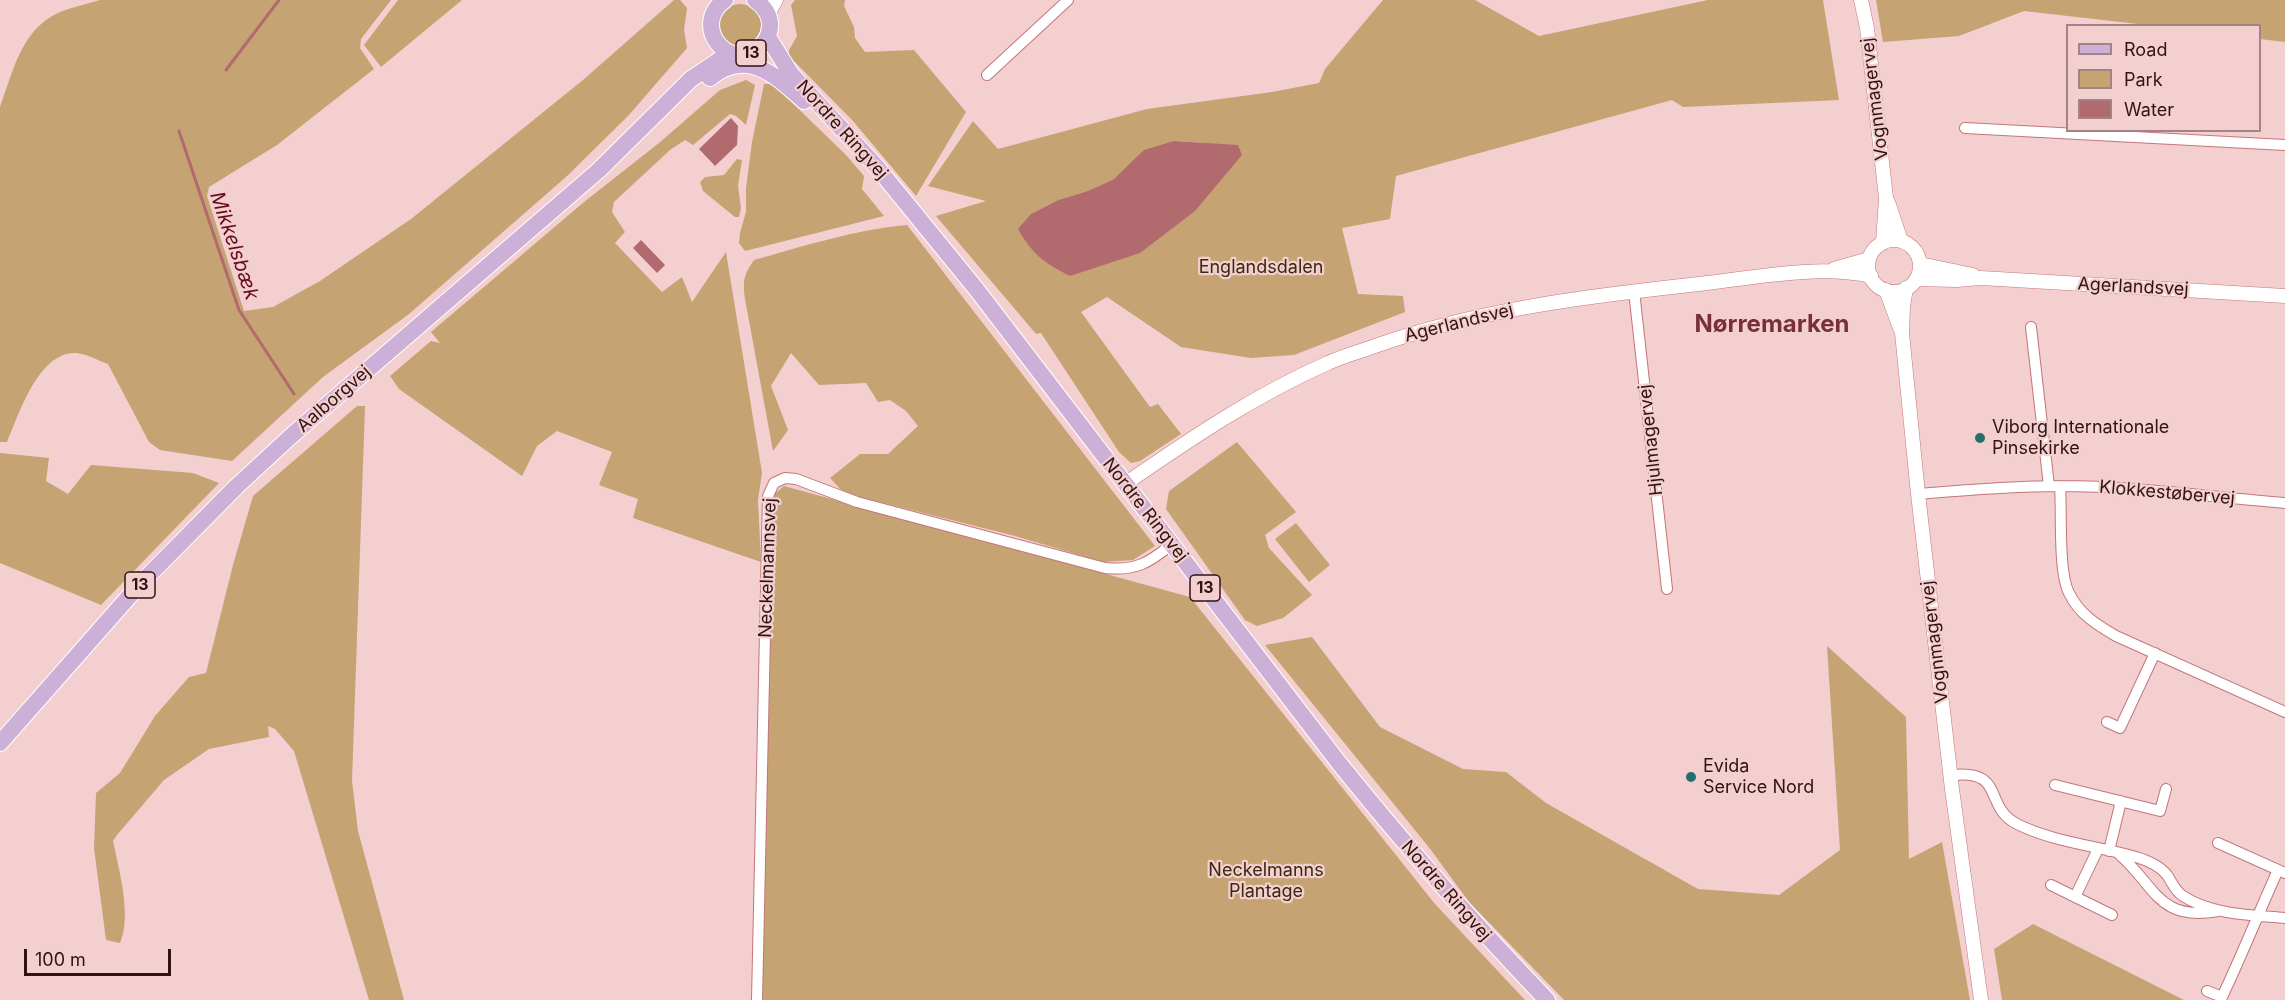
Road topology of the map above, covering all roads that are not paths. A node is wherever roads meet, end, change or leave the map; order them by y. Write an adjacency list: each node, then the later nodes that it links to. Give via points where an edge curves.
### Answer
1 (705, 0): 7 (main road)
2 (725, 0): 7 (main road)
3 (755, 0): 6 (main road, 13)
4 (1068, 0): 13 (street)
5 (1861, 0): 19 (street, Vognmagervej)
6 (772, 7): 9 (main road, 13)
7 (712, 17): 8 (main road, 13)
8 (713, 36): 11 (main road, 13); 14 (main road, Aalborgvej / 13)
9 (768, 37): 10 (main road, 13); 12 (main road, Nordre Ringvej / 13)
10 (753, 52): 11 (main road, 13); 12 (main road, Nordre Ringvej)
11 (730, 53): 14 (main road, Aalborgvej)
12 (791, 74): 17 (main road, Nordre Ringvej / 13)
13 (987, 75)
14 (691, 79): 18 (main road, Aalborgvej / 13)
15 (1965, 128): 16 (street)
16 (2285, 145)
17 (876, 166): 18 (main road, 13, via 774,75 751,65 735,65 720,69); 33 (main road, Nordre Ringvej / 13, via 977,290)
18 (599, 170): 43 (main road, Aalborgvej / 13, via 237,486 141,584)
19 (1886, 198): 20 (street, Vognmagervej); 21 (street, Vognmagervej)
20 (1901, 241): 21 (street); 23 (street, via 1914,249)
21 (1883, 243): 22 (street)
22 (1869, 259): 24 (street, Agerlandsvej); 25 (street)
23 (1920, 264): 26 (street, Agerlandsvej); 27 (street)
24 (1829, 271): 25 (street, Agerlandsvej); 29 (street, Agerlandsvej)
25 (1871, 276): 28 (street)
26 (1981, 278): 27 (street, Agerlandsvej); 30 (street, Agerlandsvej)
27 (1911, 284): 28 (street); 32 (street, Vognmagervej, via 1903,306)
28 (1886, 290): 32 (street, Vognmagervej)
29 (1634, 291): 33 (street, Agerlandsvej, via 1462,320 1329,362 1256,398); 39 (street, Hjulmagervej)
30 (2285, 296)
31 (2031, 327): 34 (street)
32 (1902, 333): 36 (street, Vognmagervej)
33 (1125, 484): 38 (main road, Nordre Ringvej / 13)
34 (2049, 486): 35 (street, Klokkestøbervej); 36 (street, Klokkestøbervej)
35 (2061, 486): 37 (street, Klokkestøbervej); 40 (street, via 2063,576 2068,593 2094,623)
36 (1918, 494): 44 (street, Vognmagervej)
37 (2285, 503)
38 (1172, 544): 59 (street, Neckelmannsvej, via 1137,567 1105,568 857,502 796,479 784,478 774,483 768,496); 60 (main road, Nordre Ringvej / 13, via 1393,830)
39 (1667, 589)
40 (2154, 653): 41 (street); 42 (street, via 2120,728)
41 (2285, 712)
42 (2107, 722)
43 (0, 743)
44 (1952, 775): 49 (street, via 1969,773 1981,777 1990,786 2002,814 2015,824); 57 (street, Vognmagervej)
45 (2055, 785): 47 (street)
46 (2166, 789): 47 (street, via 2160,811)
47 (2121, 801): 49 (street)
48 (2218, 843): 50 (street)
49 (2109, 851): 52 (street); 53 (street, via 2156,865 2184,896); 53 (street, via 2141,876 2164,904 2202,914)
50 (2281, 872): 55 (street)
51 (2051, 885): 52 (street)
52 (2075, 897): 54 (street)
53 (2219, 911): 55 (street)
54 (2112, 915)
55 (2257, 916): 56 (street); 58 (street, via 2222,997)
56 (2285, 918)
57 (1974, 950): 61 (street, Vognmagervej); 62 (street, Vognmagervej)
58 (2207, 991)
59 (757, 1000)
60 (1547, 1000)
61 (1981, 1000)
62 (1988, 1000)

